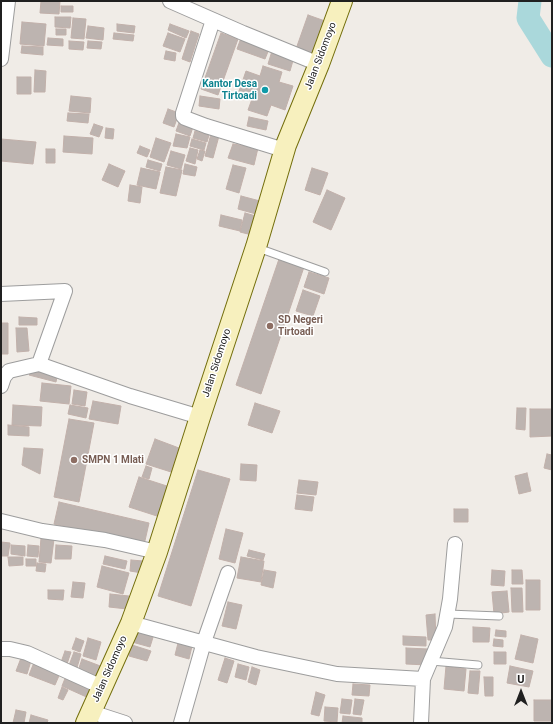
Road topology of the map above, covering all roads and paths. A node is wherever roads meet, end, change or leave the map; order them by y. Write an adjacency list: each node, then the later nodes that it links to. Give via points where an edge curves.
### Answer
1 (8, 1): 5 (street)
2 (172, 1): 4 (street)
3 (342, 1): 6 (main road, Jalan Sidomoyo)
4 (212, 20): 6 (street); 7 (street, via 183,114 185,118)
5 (1, 59)
6 (319, 64): 7 (main road, Jalan Sidomoyo)
7 (284, 150): 8 (main road, Jalan Sidomoyo)
8 (256, 247): 9 (lane); 13 (main road, Jalan Sidomoyo)
9 (325, 272)
10 (1, 294): 11 (street, via 65,291)
11 (39, 364): 12 (street, via 9,371); 13 (street)
12 (1, 386)
13 (200, 417): 16 (main road, Jalan Sidomoyo)
14 (1, 521): 16 (street)
15 (455, 544): 18 (street)
16 (157, 552): 20 (main road, Jalan Sidomoyo)
17 (228, 573): 21 (street)
18 (448, 614): 19 (lane); 23 (street)
19 (499, 616)
20 (131, 623): 21 (street); 26 (main road, Jalan Sidomoyo)
21 (204, 642): 25 (street, via 256,657 337,674); 29 (street)
22 (1, 649): 26 (street, via 28,653)
23 (431, 661): 24 (lane); 25 (street)
24 (478, 665)
25 (423, 679): 30 (street)
26 (102, 688): 27 (main road, Jalan Sidomoyo)
27 (89, 717): 28 (street)
28 (125, 723)
29 (182, 723)
30 (421, 723)

